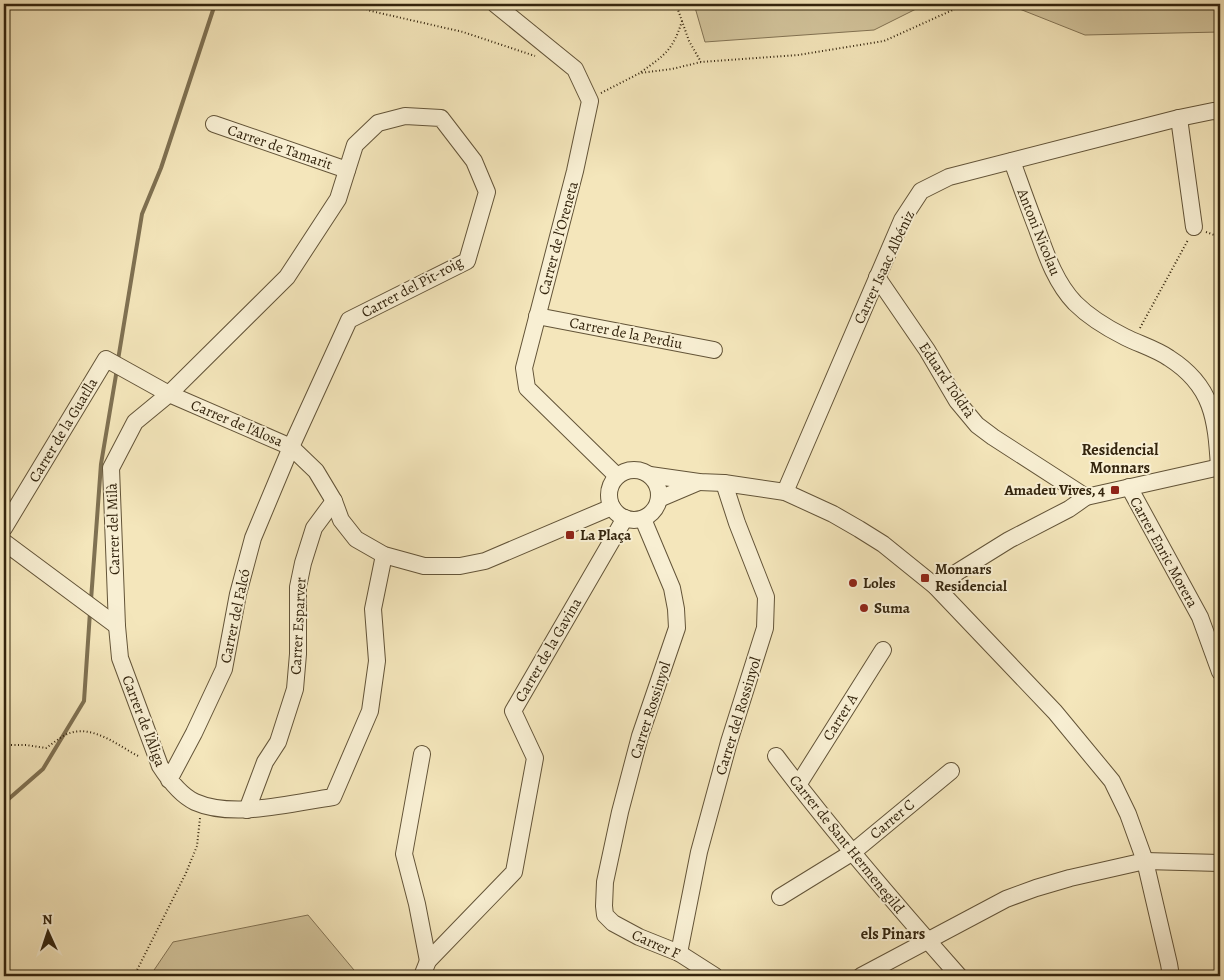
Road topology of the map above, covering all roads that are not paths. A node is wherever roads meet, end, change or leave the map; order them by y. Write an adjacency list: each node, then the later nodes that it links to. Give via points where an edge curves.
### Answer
1 (495, 4): 9 (street, Carrer de l'Oreneta, via 575,69 590,101)
2 (1220, 112): 3 (street, Carrer Isaac Albéniz)
3 (1179, 118): 5 (street, Carrer Isaac Albéniz); 7 (street)
4 (214, 124): 6 (street, Carrer de Tamarit)
5 (1012, 161): 8 (street, Carrer Isaac Albéniz, via 949,177 921,191 902,220); 14 (street, Antoni Nicolau, via 1049,261 1075,303 1105,327 1168,357 1203,390 1216,428)
6 (347, 170): 12 (street, Carrer del Pit-roig, via 338,199 286,276); 13 (street, Carrer del Pit-roig, via 355,145 378,122 405,116 441,118 474,161 487,192 467,261 349,320)
7 (1194, 227)
8 (877, 277): 20 (street, Carrer Isaac Albéniz); 21 (street, Eduard Toldrà, via 928,350 957,401 977,425)
9 (537, 316): 10 (street, Carrer de la Perdiu); 16 (street, Carrer de l'Oreneta, via 524,368 527,388)
10 (714, 350)
11 (108, 360): 12 (street, Carrer de l'Alosa); 27 (street, Carrer de la Guatlla)
12 (169, 394): 13 (street, Carrer de l'Alosa); 31 (street, Carrer del Milà, via 135,422 111,468)
13 (291, 447): 23 (street, Carrer de l'Alosa, via 316,471); 37 (street, Carrer del Falcó, via 253,538 238,594 224,669)
14 (1220, 467): 19 (street)
15 (650, 475): 16 (street, via 634,469); 17 (street); 22 (street, via 656,482)
16 (618, 476): 24 (street, via 609,491)
17 (699, 482): 18 (street); 22 (street)
18 (724, 483): 20 (street); 46 (street, Carrer del Rossinyol, via 766,597 766,628 729,742 699,852)
19 (1129, 487): 21 (street); 33 (street, Carrer Enric Morera, via 1200,617)
20 (786, 492): 30 (street, via 833,514 883,544)
21 (1086, 497): 30 (street)
22 (659, 499): 26 (street, via 656,508)
23 (334, 501): 29 (street, Carrer de l'Alosa, via 341,520 356,538); 39 (street, Carrer Esparver, via 314,528 298,587 295,689 278,742 265,762)
24 (612, 507): 25 (street); 29 (street, Carrer de l'Alosa, via 485,561 460,566 424,566)
25 (625, 518): 26 (street); 47 (street, Carrer de la Gavina, via 513,711 535,758 514,872)
26 (643, 519): 44 (street, Carrer Rossinyol, via 672,588 677,628 640,736 625,793 605,882)
27 (4, 528)
28 (4, 542): 31 (street)
29 (384, 555): 39 (street, Carrer de l'Àliga, via 373,609 377,661 370,711 333,796)
30 (935, 586): 41 (street, via 1055,712 1112,781)
31 (117, 626): 37 (street, Carrer de l'Àliga, via 120,658 160,766)
32 (883, 650): 38 (street, Carrer A)
33 (1220, 672)
34 (422, 754): 47 (street, Carrer de la Gavina, via 404,854 417,904)
35 (776, 756): 38 (street, Carrer de Sant Hermenegild)
36 (951, 771): 40 (street, Carrer C)
37 (170, 780): 39 (street, Carrer de l'Àliga, via 195,802 226,810)
38 (798, 785): 40 (street, Carrer de Sant Hermenegild)
39 (246, 810)
40 (853, 852): 43 (street, Carrer C); 45 (street, Carrer de Sant Hermenegild)
41 (1145, 861): 42 (street); 45 (street, via 1070,878 1006,899); 51 (street)
42 (1220, 863)
43 (780, 897)
44 (604, 906): 46 (street, Carrer F, via 605,915 613,923)
45 (928, 942): 49 (street); 50 (street, Carrer de Sant Hermenegild)
46 (679, 953): 48 (street, Carrer F)
47 (425, 969)
48 (715, 976)
49 (861, 976)
50 (959, 976)
51 (1171, 976)

